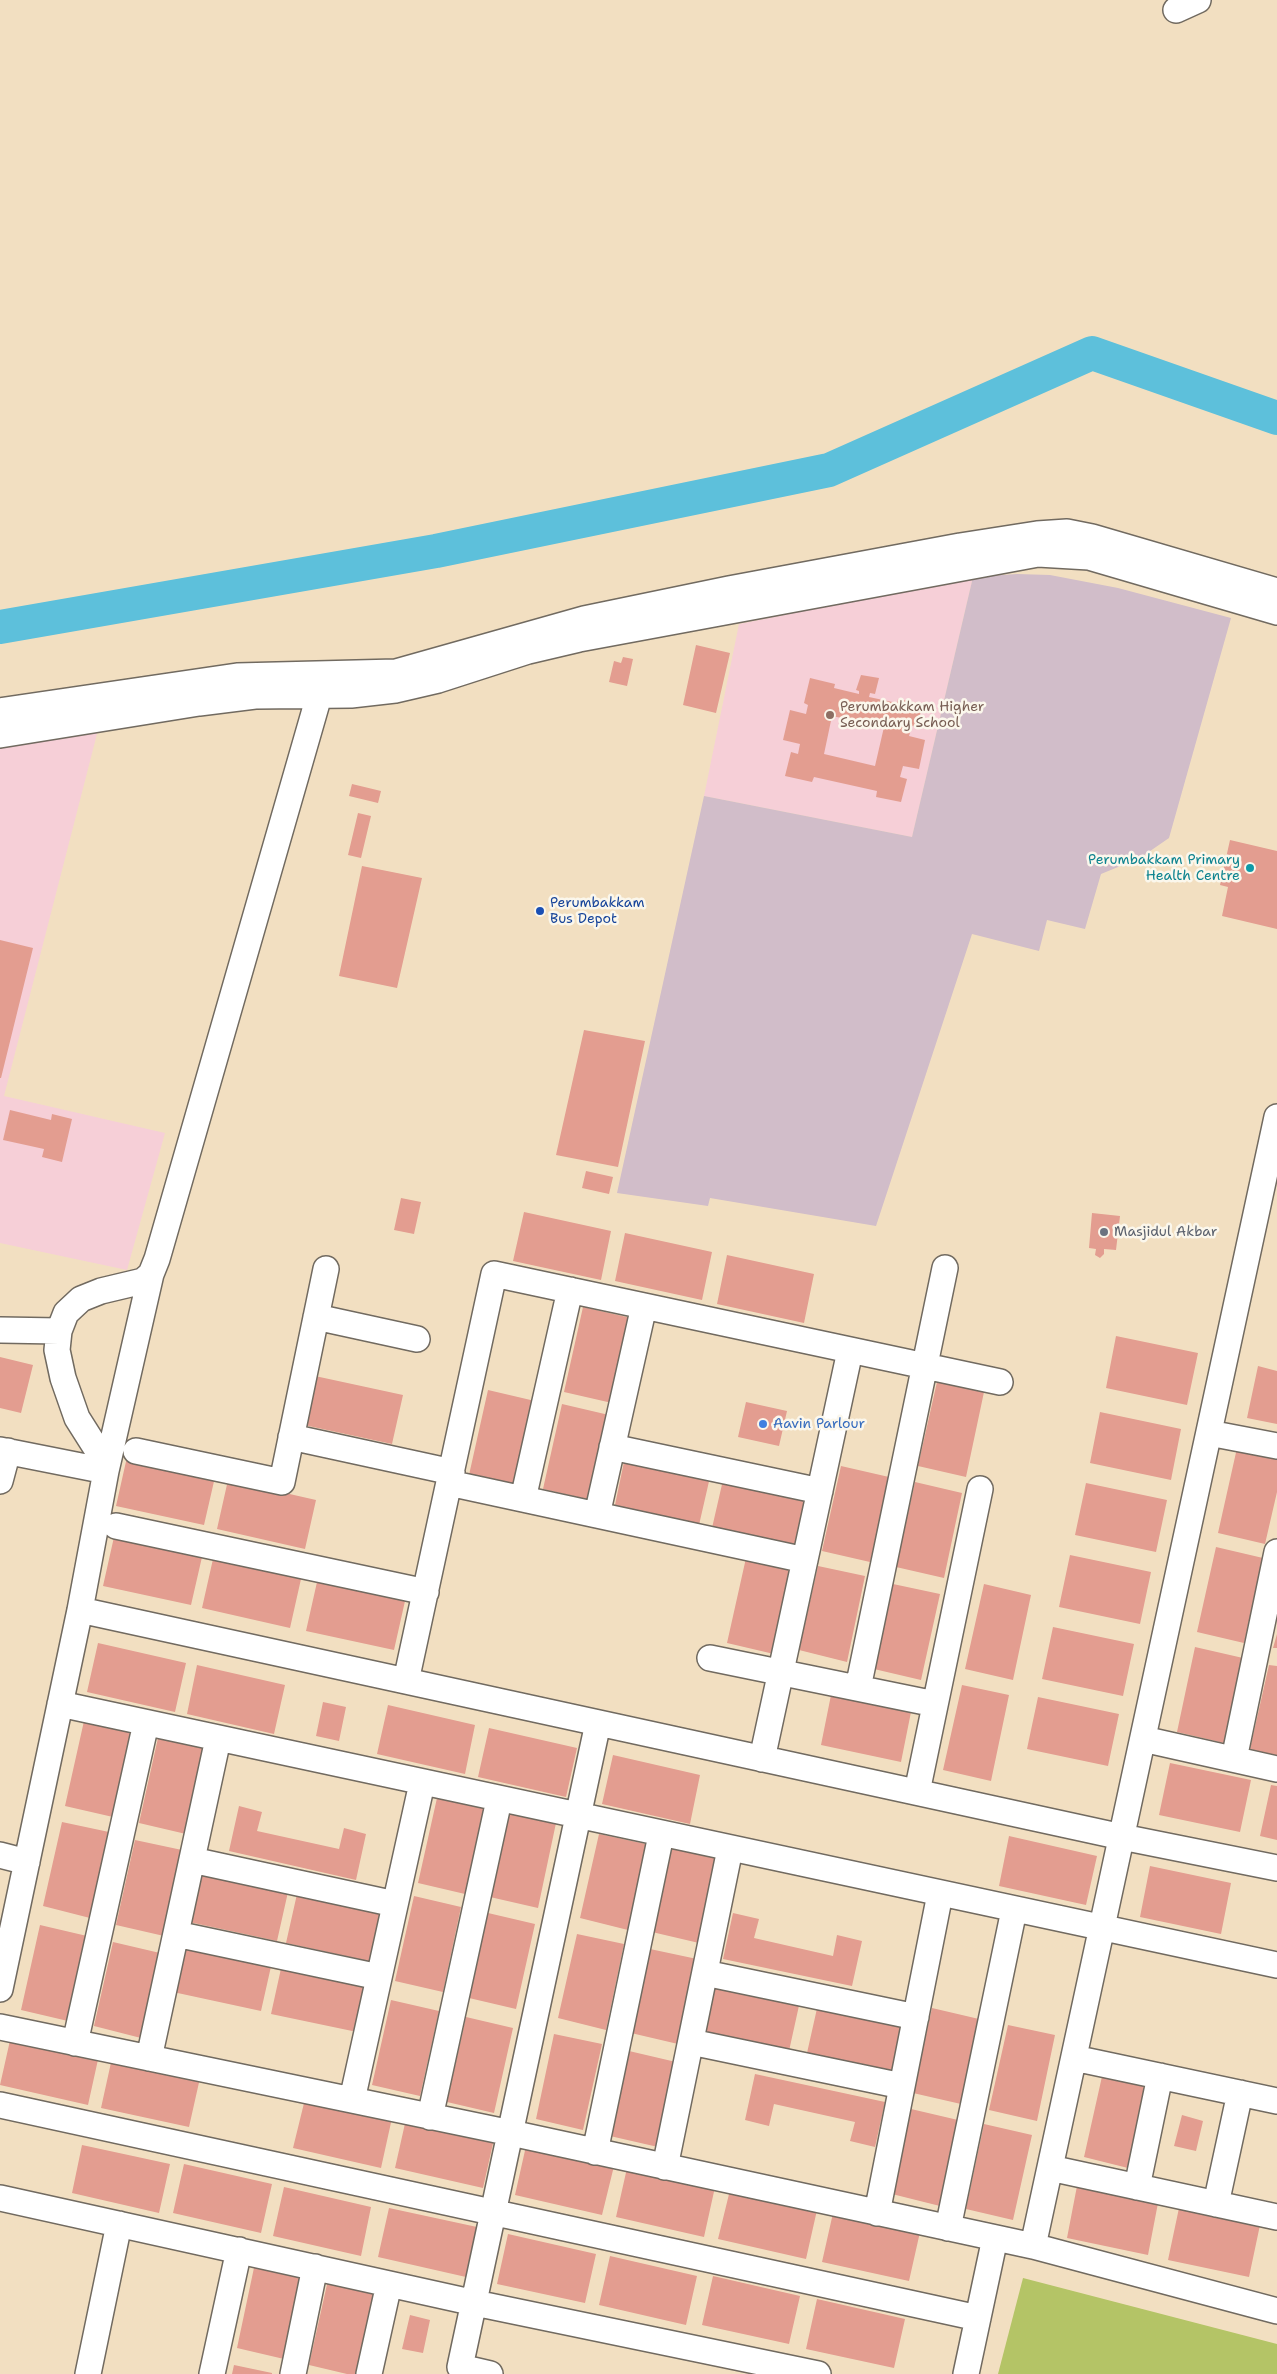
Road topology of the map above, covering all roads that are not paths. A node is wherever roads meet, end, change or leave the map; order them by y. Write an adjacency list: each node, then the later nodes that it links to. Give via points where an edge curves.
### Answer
1 (1198, 0): 2 (street)
2 (1176, 10)
3 (1277, 591): 5 (street, via 1092,537 1067,532 1038,534 960,546 584,619 396,672)
4 (1277, 612): 5 (street, via 1089,557 1038,554 579,639 395,690 351,695)
5 (322, 685): 6 (street, via 277,674 202,680); 7 (street); 12 (street)
6 (0, 710)
7 (0, 735)
8 (1277, 1117): 9 (street)
9 (1274, 1146): 22 (street)
10 (945, 1268): 20 (street)
11 (326, 1269): 15 (street)
12 (151, 1274): 17 (street, via 143,1281 81,1299 66,1313); 28 (street)
13 (570, 1290): 14 (street); 29 (street, via 494,1274); 33 (street)
14 (644, 1306): 19 (street); 25 (street)
15 (316, 1317): 18 (street); 23 (street)
16 (0, 1330): 17 (street)
17 (59, 1331): 28 (street, via 57,1350 63,1378 77,1418)
18 (417, 1339)
19 (850, 1351): 20 (street); 32 (street)
20 (924, 1366): 21 (street); 43 (street)
21 (1000, 1382)
22 (1209, 1433): 24 (street); 49 (street)
23 (291, 1437): 27 (street, via 282,1482); 29 (street)
24 (1277, 1446)
25 (612, 1447): 32 (street); 34 (street)
26 (4, 1451): 28 (street); 30 (street)
27 (136, 1451)
28 (106, 1471): 39 (street)
29 (450, 1477): 33 (street); 38 (street)
30 (0, 1481)
31 (980, 1489): 45 (street)
32 (820, 1492): 37 (street)
33 (523, 1499): 34 (street)
34 (597, 1515): 37 (street)
35 (116, 1526): 38 (street)
36 (1277, 1552): 51 (street)
37 (805, 1560): 41 (street)
38 (426, 1592): 42 (street)
39 (80, 1610): 42 (street); 44 (street)
40 (710, 1658): 41 (street)
41 (781, 1673): 43 (street); 50 (street)
42 (406, 1681): 47 (street)
43 (858, 1688): 45 (street)
44 (60, 1704): 46 (street); 62 (street)
45 (935, 1704): 54 (street)
46 (146, 1723): 48 (street); 76 (street)
47 (598, 1723): 50 (street); 56 (street)
48 (218, 1739): 53 (street); 61 (street)
49 (1143, 1739): 51 (street); 58 (street)
50 (762, 1759): 54 (street)
51 (1234, 1759): 52 (street)
52 (1277, 1769)
53 (422, 1783): 55 (street); 65 (street)
54 (916, 1792): 58 (street)
55 (499, 1800): 56 (street); 85 (street)
56 (578, 1817): 57 (street); 86 (street)
57 (662, 1835): 59 (street); 87 (street)
58 (1122, 1837): 63 (street); 67 (street)
59 (730, 1849): 64 (street); 70 (street)
60 (0, 1855): 62 (street)
61 (192, 1860): 65 (street); 68 (street)
62 (27, 1862): 72 (street)
63 (1277, 1868)
64 (940, 1894): 66 (street); 73 (street)
65 (395, 1904): 71 (street)
66 (1014, 1910): 67 (street); 97 (street)
67 (1102, 1929): 69 (street); 78 (street)
68 (176, 1934): 71 (street); 77 (street)
69 (1277, 1965)
70 (705, 1972): 73 (street); 75 (street)
71 (379, 1977): 82 (street)
72 (0, 1989)
73 (916, 2018): 80 (street)
74 (0, 2027): 76 (street)
75 (691, 2042): 80 (street); 88 (street)
76 (75, 2043): 77 (street)
77 (149, 2058): 82 (street)
78 (1074, 2058): 79 (street); 89 (street)
79 (1160, 2076): 81 (street); 90 (street)
80 (902, 2086): 94 (street)
81 (1240, 2093): 83 (street); 92 (street)
82 (352, 2100): 85 (street)
83 (1277, 2101)
84 (0, 2105): 93 (street)
85 (430, 2117): 86 (street)
86 (511, 2133): 87 (street); 93 (street)
87 (595, 2152): 88 (street)
88 (665, 2167): 94 (street)
89 (1050, 2168): 90 (street); 99 (street)
90 (1137, 2187): 92 (street)
91 (0, 2198): 96 (street)
92 (1216, 2204): 95 (street)
93 (494, 2212): 103 (street); 105 (street)
94 (877, 2213): 97 (street)
95 (1277, 2217)
96 (119, 2224): 100 (street); 106 (street)
97 (948, 2228): 98 (street)
98 (995, 2238): 99 (street); 105 (street)
99 (1033, 2246): 104 (street)
100 (238, 2250): 101 (street); 107 (street)
101 (316, 2268): 102 (street); 108 (street)
102 (389, 2284): 103 (street); 109 (street)
103 (475, 2303): 110 (street, via 460,2367); 111 (street)
104 (1277, 2311)
105 (978, 2318): 112 (street)
106 (88, 2374)
107 (212, 2374)
108 (293, 2374)
109 (369, 2374)
110 (490, 2374)
111 (818, 2374)
112 (966, 2374)

